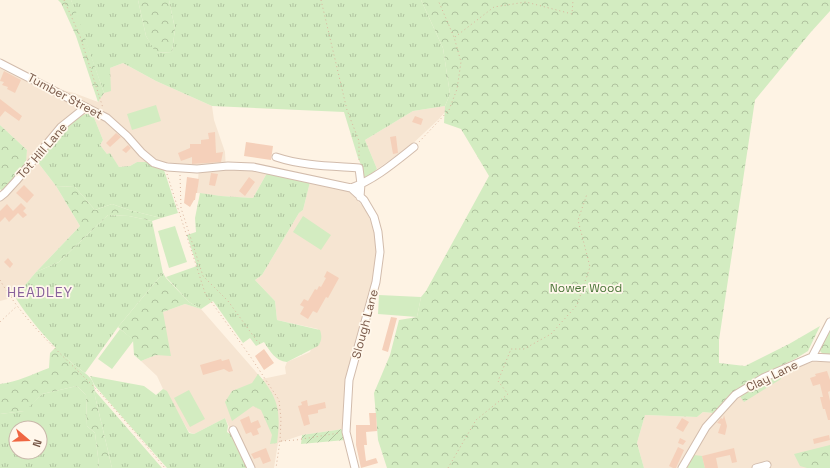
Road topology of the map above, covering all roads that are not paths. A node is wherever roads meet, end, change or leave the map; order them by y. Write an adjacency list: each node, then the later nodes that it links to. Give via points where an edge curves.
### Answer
1 (0, 63): 2 (street, Tumber Street)
2 (86, 106): 6 (street, Tumber Street, via 107,118 154,163 166,167 253,167); 7 (street, Tot Hill Lane, via 61,127 16,181)
3 (414, 146): 5 (street, via 398,160)
4 (276, 157): 5 (street, via 304,164 359,168)
5 (361, 184): 6 (street); 8 (street)
6 (350, 188): 8 (street, Slough Lane)
7 (0, 196)
8 (360, 196): 15 (street, Slough Lane, via 374,217 380,252 376,282 350,380 346,432)
9 (830, 322): 10 (street, Clay Lane)
10 (812, 357): 11 (street); 16 (street, Clay Lane, via 762,378 735,395 706,427)
11 (830, 358)
12 (233, 430): 14 (street)
13 (767, 465): 17 (street)
14 (251, 468)
15 (355, 468)
16 (682, 468)
17 (756, 468)

